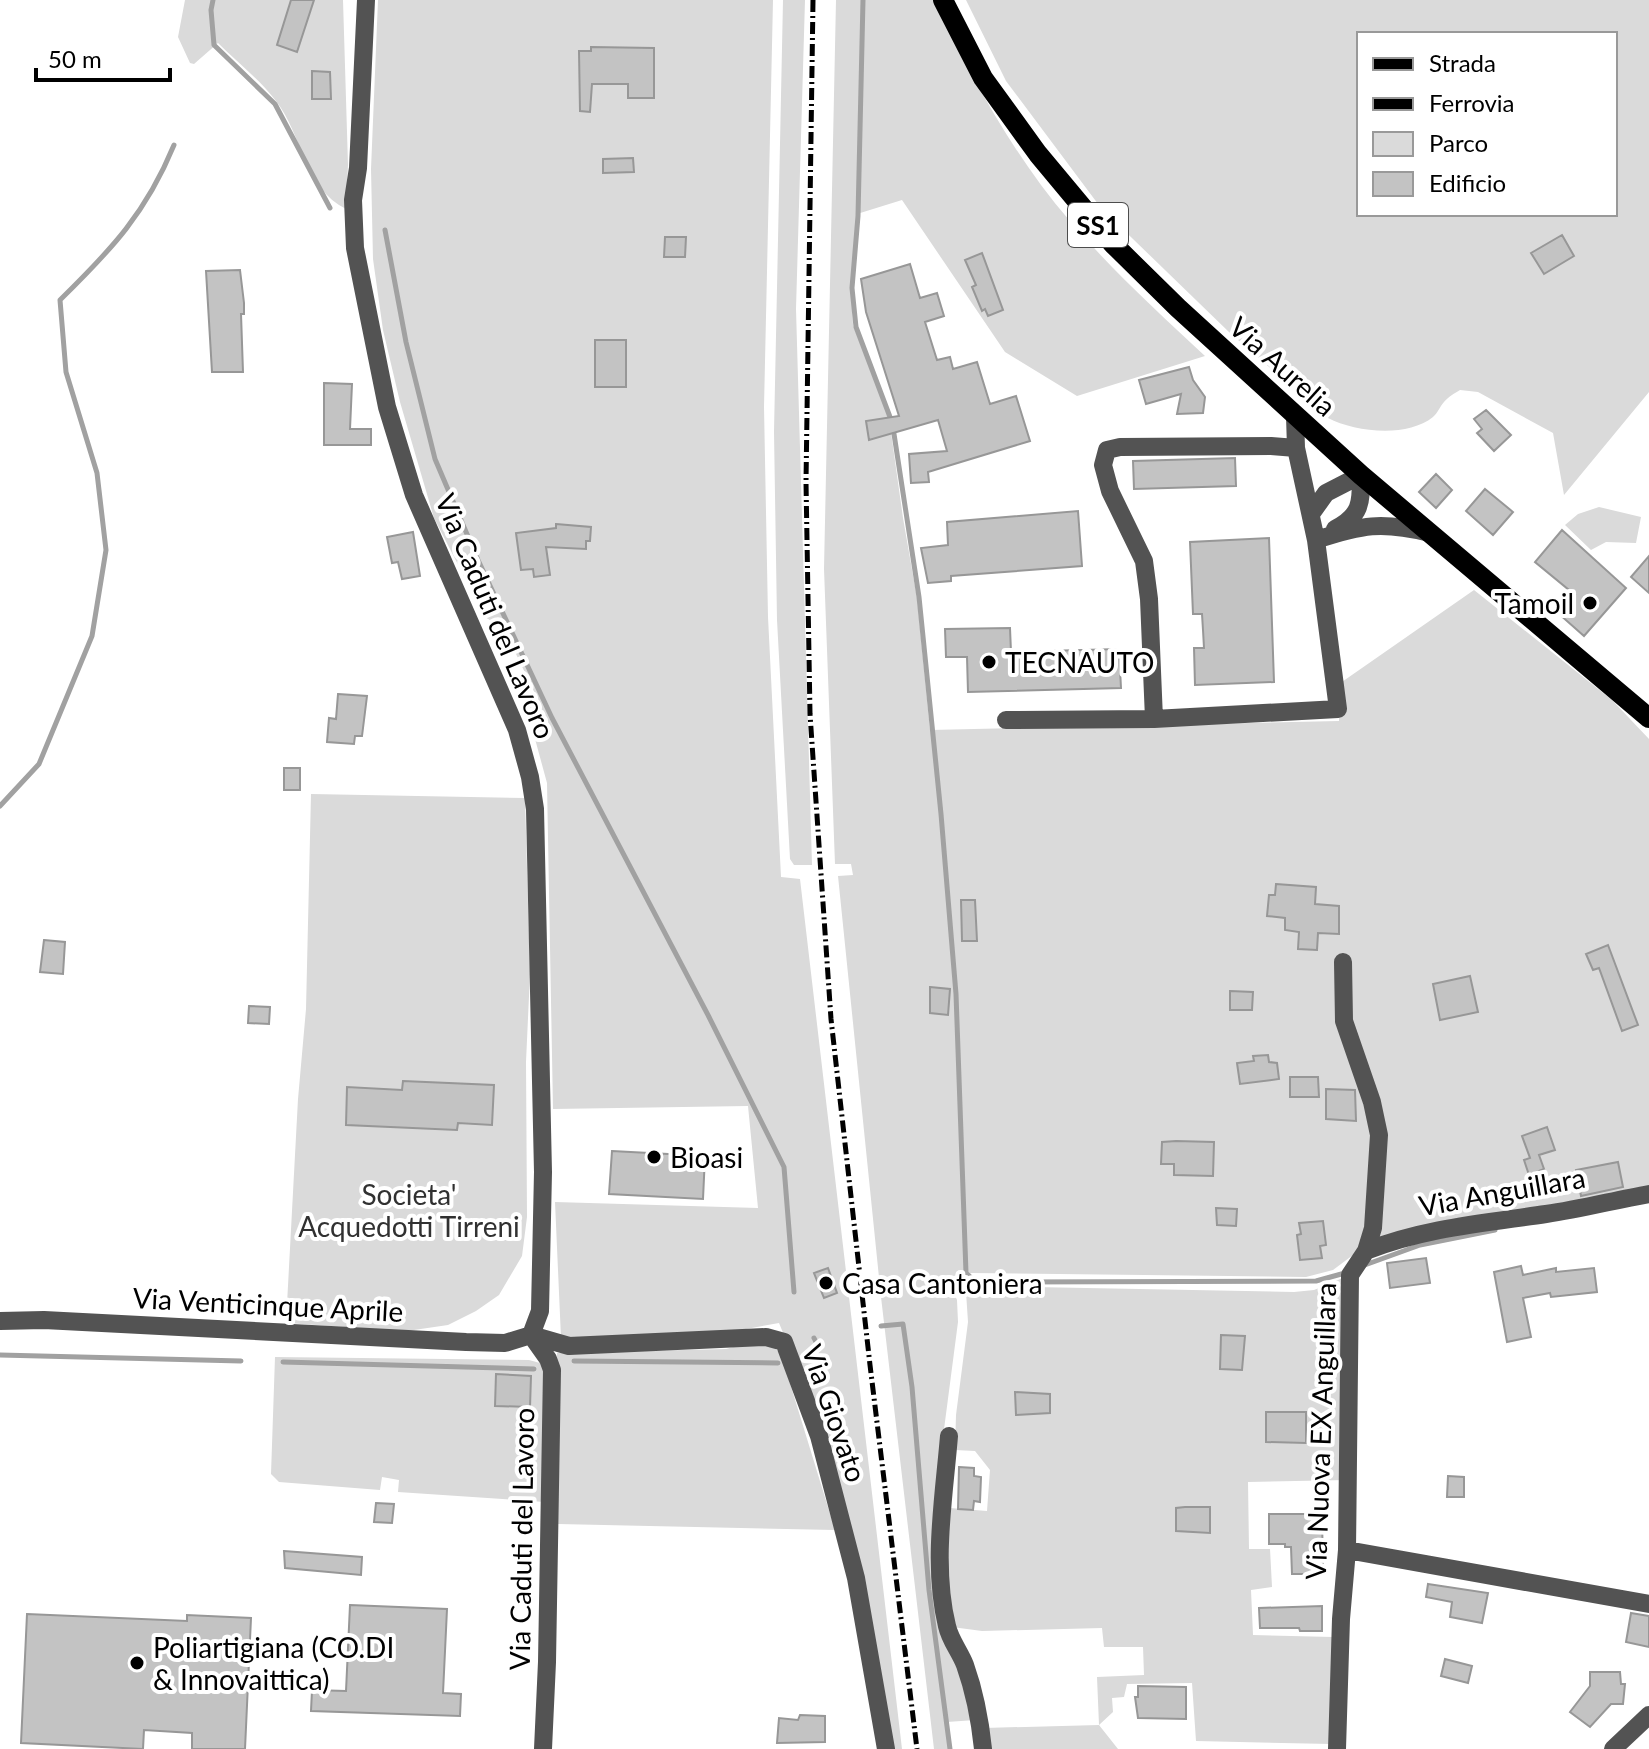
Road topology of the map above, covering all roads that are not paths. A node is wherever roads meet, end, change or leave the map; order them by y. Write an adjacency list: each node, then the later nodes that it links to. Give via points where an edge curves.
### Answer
1 (366, 0): 16 (street, Via Caduti del Lavoro, via 353,200 355,248 387,407 414,495 517,730 533,798 542,1261 540,1311)
2 (943, 0): 3 (main road, Via Aurelia / SS1, via 983,78 1038,154 1178,308)
3 (1295, 416): 4 (street); 5 (main road, Via Aurelia / SS1)
4 (1296, 448): 6 (street); 10 (street, via 1107,450 1103,465 1110,491 1144,561)
5 (1361, 475): 6 (street, via 1326,493); 7 (main road, Via Aurelia / SS1); 8 (street, via 1356,513)
6 (1311, 514): 8 (street)
7 (1431, 534): 8 (street, via 1372,524); 9 (main road, Via Aurelia / SS1)
8 (1316, 540): 10 (street, via 1338,709)
9 (1649, 718)
10 (1154, 719): 11 (street)
11 (1006, 720)
12 (1343, 962): 14 (street, Via Nuova EX Anguillara, via 1344,1021 1379,1135 1373,1228)
13 (1649, 1194): 14 (street, Via Anguillara, via 1396,1239)
14 (1366, 1251): 18 (street, Via Nuova EX Anguillara, via 1350,1275)
15 (0, 1321): 16 (street, Via Venticinque Aprile, via 466,1342 505,1343)
16 (531, 1335): 21 (street, Via Caduti del Lavoro, via 552,1370); 22 (street, Via Giovato, via 569,1346 766,1337 784,1342 819,1436 856,1578)
17 (949, 1436): 23 (street, via 941,1588 947,1629 975,1695)
18 (1347, 1550): 19 (street); 24 (street, Via Nuova EX Anguillara)
19 (1649, 1604)
20 (1646, 1721): 25 (street)
21 (543, 1749)
22 (886, 1749)
23 (983, 1749)
24 (1337, 1749)
25 (1613, 1749)

